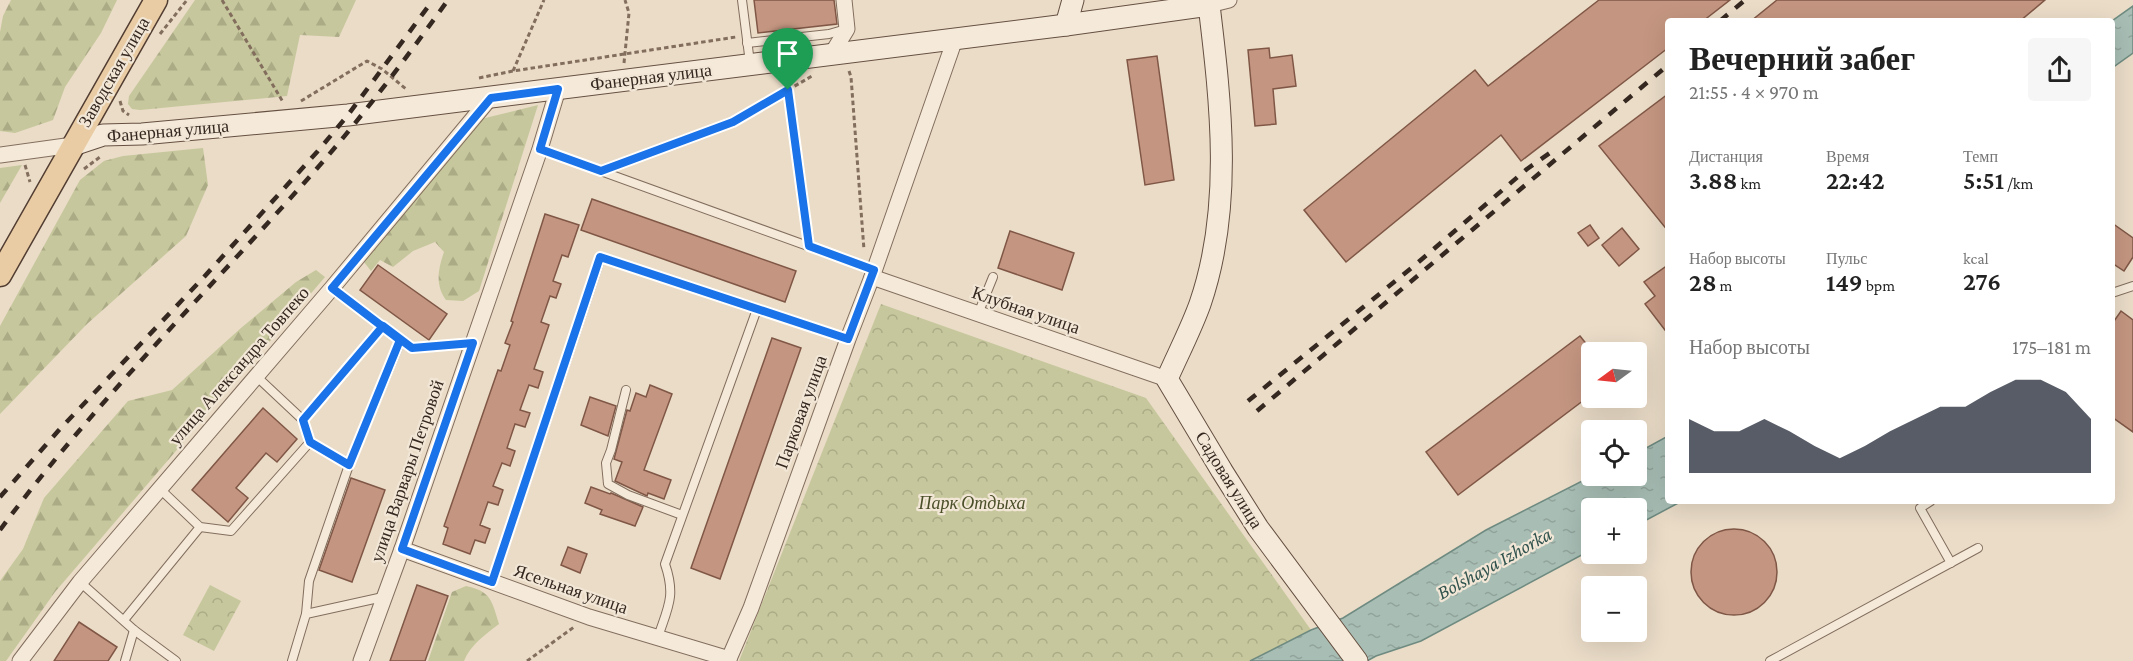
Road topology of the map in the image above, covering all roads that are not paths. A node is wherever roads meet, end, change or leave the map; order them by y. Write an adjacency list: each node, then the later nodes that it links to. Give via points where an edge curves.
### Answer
1 (156, 0): 13 (main road, Заводская улица)
2 (742, 0): 7 (lane)
3 (844, 0): 9 (street, via 847,29)
4 (1072, 0): 6 (street)
5 (1215, 2): 6 (street, Фанерная улица); 29 (street, via 1221,123 1217,233 1200,304)
6 (1066, 26): 8 (street, Фанерная улица)
7 (746, 39): 9 (lane); 10 (lane)
8 (955, 39): 9 (street, Фанерная улица); 16 (street, Парковая улица)
9 (834, 47): 10 (street, Фанерная улица)
10 (751, 65): 11 (street, Фанерная улица)
11 (558, 89): 12 (street, Фанерная улица); 14 (street, улица Варвары Петровой)
12 (491, 98): 13 (street, Фанерная улица, via 348,115 103,135); 20 (street, улица Александра Товпеко)
13 (73, 145): 15 (street); 17 (main road, Заводская улица)
14 (540, 149): 16 (lane); 27 (street, улица Варвары Петровой)
15 (0, 155)
16 (871, 271): 23 (street, Клубная улица); 25 (street, Парковая улица)
17 (0, 275)
18 (993, 277): 23 (lane)
19 (2133, 286): 21 (lane)
20 (332, 288): 24 (lane); 28 (street, улица Александра Товпеко)
21 (2115, 292)
22 (757, 309): 25 (lane); 36 (lane); 42 (lane, via 600,257)
23 (978, 314): 29 (street, Клубная улица)
24 (383, 326): 26 (lane); 31 (lane)
25 (848, 339): 48 (street, Парковая улица)
26 (400, 340): 27 (lane, via 412,348); 33 (lane)
27 (473, 343): 39 (street, улица Варвары Петровой)
28 (256, 376): 31 (lane); 34 (street, улица Александра Товпеко)
29 (1167, 379): 54 (street, Садовая улица, via 1246,509)
30 (626, 390): 36 (lane, via 606,463 608,484)
31 (303, 420): 32 (lane)
32 (310, 442): 33 (lane); 37 (lane, via 231,531)
33 (349, 465): 44 (lane, via 309,581)
34 (160, 489): 37 (lane); 41 (street, улица Александра Товпеко)
35 (1926, 504): 40 (lane, via 1920,508)
36 (682, 516): 47 (lane, via 665,564 672,598)
37 (200, 527): 45 (lane)
38 (1978, 548): 40 (lane)
39 (402, 549): 42 (street, Ясельная улица); 43 (street, улица Варвары Петровой)
40 (1952, 563): 55 (lane)
41 (80, 582): 45 (lane); 49 (street, улица Александра Товпеко)
42 (492, 582): 47 (street, Ясельная улица)
43 (383, 597): 44 (lane); 53 (street, улица Варвары Петровой)
44 (306, 614): 52 (lane)
45 (123, 620): 46 (lane)
46 (134, 630): 50 (lane); 51 (lane)
47 (658, 637): 48 (street, Ясельная улица)
48 (731, 660)
49 (20, 661)
50 (125, 661)
51 (176, 661)
52 (292, 661)
53 (361, 661)
54 (1357, 661)
55 (1770, 661)

